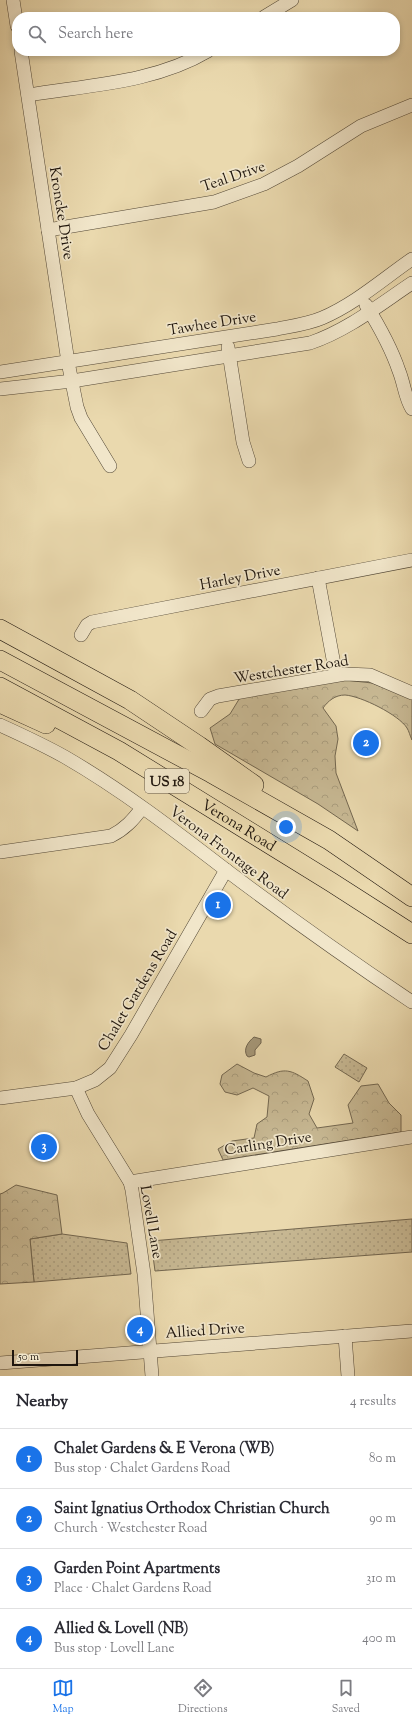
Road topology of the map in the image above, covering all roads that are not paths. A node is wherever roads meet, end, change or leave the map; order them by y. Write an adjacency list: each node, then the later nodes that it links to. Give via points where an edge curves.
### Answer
1 (13, 0): 3 (street)
2 (292, 0): 4 (street)
3 (15, 12)
4 (272, 12)
5 (22, 56): 7 (street, Kroncke Drive)
6 (198, 56): 7 (street, via 151,75)
7 (28, 95): 9 (street, Kroncke Drive)
8 (412, 104): 9 (street, Teal Drive, via 361,126 264,184 214,202)
9 (48, 230): 16 (street, Kroncke Drive)
10 (412, 259): 12 (street, Tawhee Drive)
11 (412, 283): 13 (street)
12 (360, 296): 13 (street); 14 (street, Tawhee Drive, via 331,314 312,322)
13 (370, 311): 15 (street, via 329,336 310,342); 20 (street, via 394,356 408,404)
14 (226, 337): 15 (street); 16 (street, Tawhee Drive)
15 (229, 356): 18 (street); 21 (street, via 243,442)
16 (68, 362): 17 (street, Tawhee Drive); 18 (street, Kroncke Drive)
17 (0, 372)
18 (72, 381): 19 (street); 22 (street, Kroncke Drive, via 81,418)
19 (0, 389)
20 (412, 409)
21 (249, 461)
22 (110, 466)
23 (412, 560): 24 (street, Harley Drive)
24 (318, 578): 27 (street, Harley Drive, via 92,622); 30 (street)
25 (0, 629): 28 (highway)
26 (0, 633): 28 (highway)
27 (81, 635)
28 (33, 647): 38 (highway, via 143,709)
29 (0, 660): 38 (highway, Verona Road / US 18, via 211,773)
30 (336, 675): 32 (street, Westchester Road, via 370,675); 34 (street, Westchester Road, via 218,696 210,699)
31 (0, 687): 36 (highway, Verona Road / US 18, via 119,751)
32 (412, 693)
33 (0, 703): 36 (highway)
34 (201, 711)
35 (0, 725): 37 (street, Verona Frontage Road, via 64,757)
36 (177, 787): 42 (highway, Verona Road / US 18)
37 (142, 808): 39 (street, via 123,830 111,836); 40 (street, Verona Frontage Road)
38 (329, 840): 41 (highway, Verona Road / US 18)
39 (0, 852)
40 (226, 870): 43 (street, Verona Frontage Road, via 348,960); 44 (street, Chalet Gardens Road, via 116,1060 95,1080)
41 (412, 897)
42 (412, 934)
43 (412, 1002)
44 (76, 1088): 45 (street, Chalet Gardens Road); 47 (street, Lovell Lane, via 88,1114)
45 (0, 1098)
46 (412, 1137): 47 (street, Carling Drive)
47 (130, 1182): 50 (street, Lovell Lane, via 144,1274)
48 (412, 1330): 49 (street, Allied Drive)
49 (345, 1336): 50 (street, Allied Drive); 53 (street)
50 (150, 1351): 51 (street, Allied Drive); 52 (street, Lovell Lane)
51 (0, 1363)
52 (152, 1376)
53 (348, 1376)

